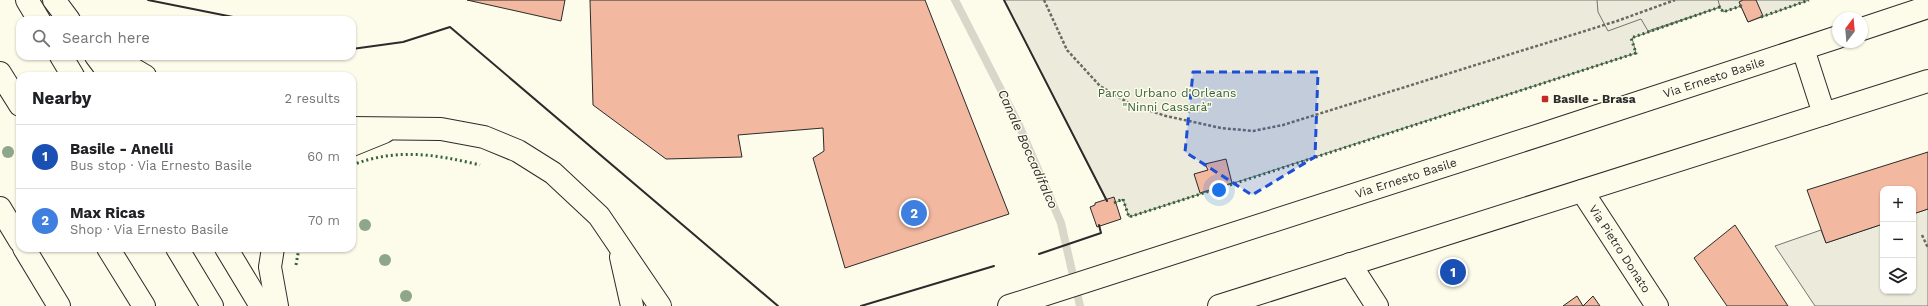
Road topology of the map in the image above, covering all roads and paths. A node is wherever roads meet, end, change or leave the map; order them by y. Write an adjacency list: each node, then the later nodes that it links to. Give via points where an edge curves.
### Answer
1 (27, 0): 6 (main road)
2 (54, 0): 7 (main road)
3 (1044, 0): 4 (path, via 1067,50 1100,86 1132,105 1166,116 1221,128 1253,131 1283,125 1617,21)
4 (1675, 0)
5 (1928, 8): 8 (main road)
6 (37, 16)
7 (66, 16)
8 (1868, 27)
9 (1832, 39): 10 (main road, Via Ernesto Basile)
10 (1803, 49): 20 (main road); 43 (main road, Via Ernesto Basile)
11 (63, 60): 14 (main road)
12 (99, 60): 15 (main road)
13 (118, 60): 16 (main road)
14 (71, 72)
15 (108, 72)
16 (138, 72)
17 (0, 73): 19 (main road)
18 (1928, 81): 20 (main road)
19 (16, 99)
20 (1824, 114): 24 (main road)
21 (399, 127): 22 (main road); 23 (main road); 28 (main road, via 441,129 484,137 518,151 553,173 575,192 599,216)
22 (356, 128)
23 (356, 143)
24 (1582, 191): 35 (main road); 46 (main road, Via Pietro Donato)
25 (0, 208): 26 (main road)
26 (16, 234)
27 (1922, 235): 29 (path)
28 (617, 242): 41 (main road); 42 (main road)
29 (1928, 248)
30 (26, 252): 36 (main road)
31 (110, 252): 37 (main road)
32 (179, 252): 38 (main road)
33 (228, 252): 39 (main road)
34 (272, 252): 40 (main road, via 270,267)
35 (1350, 264): 44 (main road); 45 (main road)
36 (59, 306)
37 (144, 306)
38 (212, 306)
39 (261, 306)
40 (276, 306)
41 (632, 306)
42 (660, 306)
43 (1009, 306)
44 (1220, 306)
45 (1377, 306)
46 (1657, 306)

